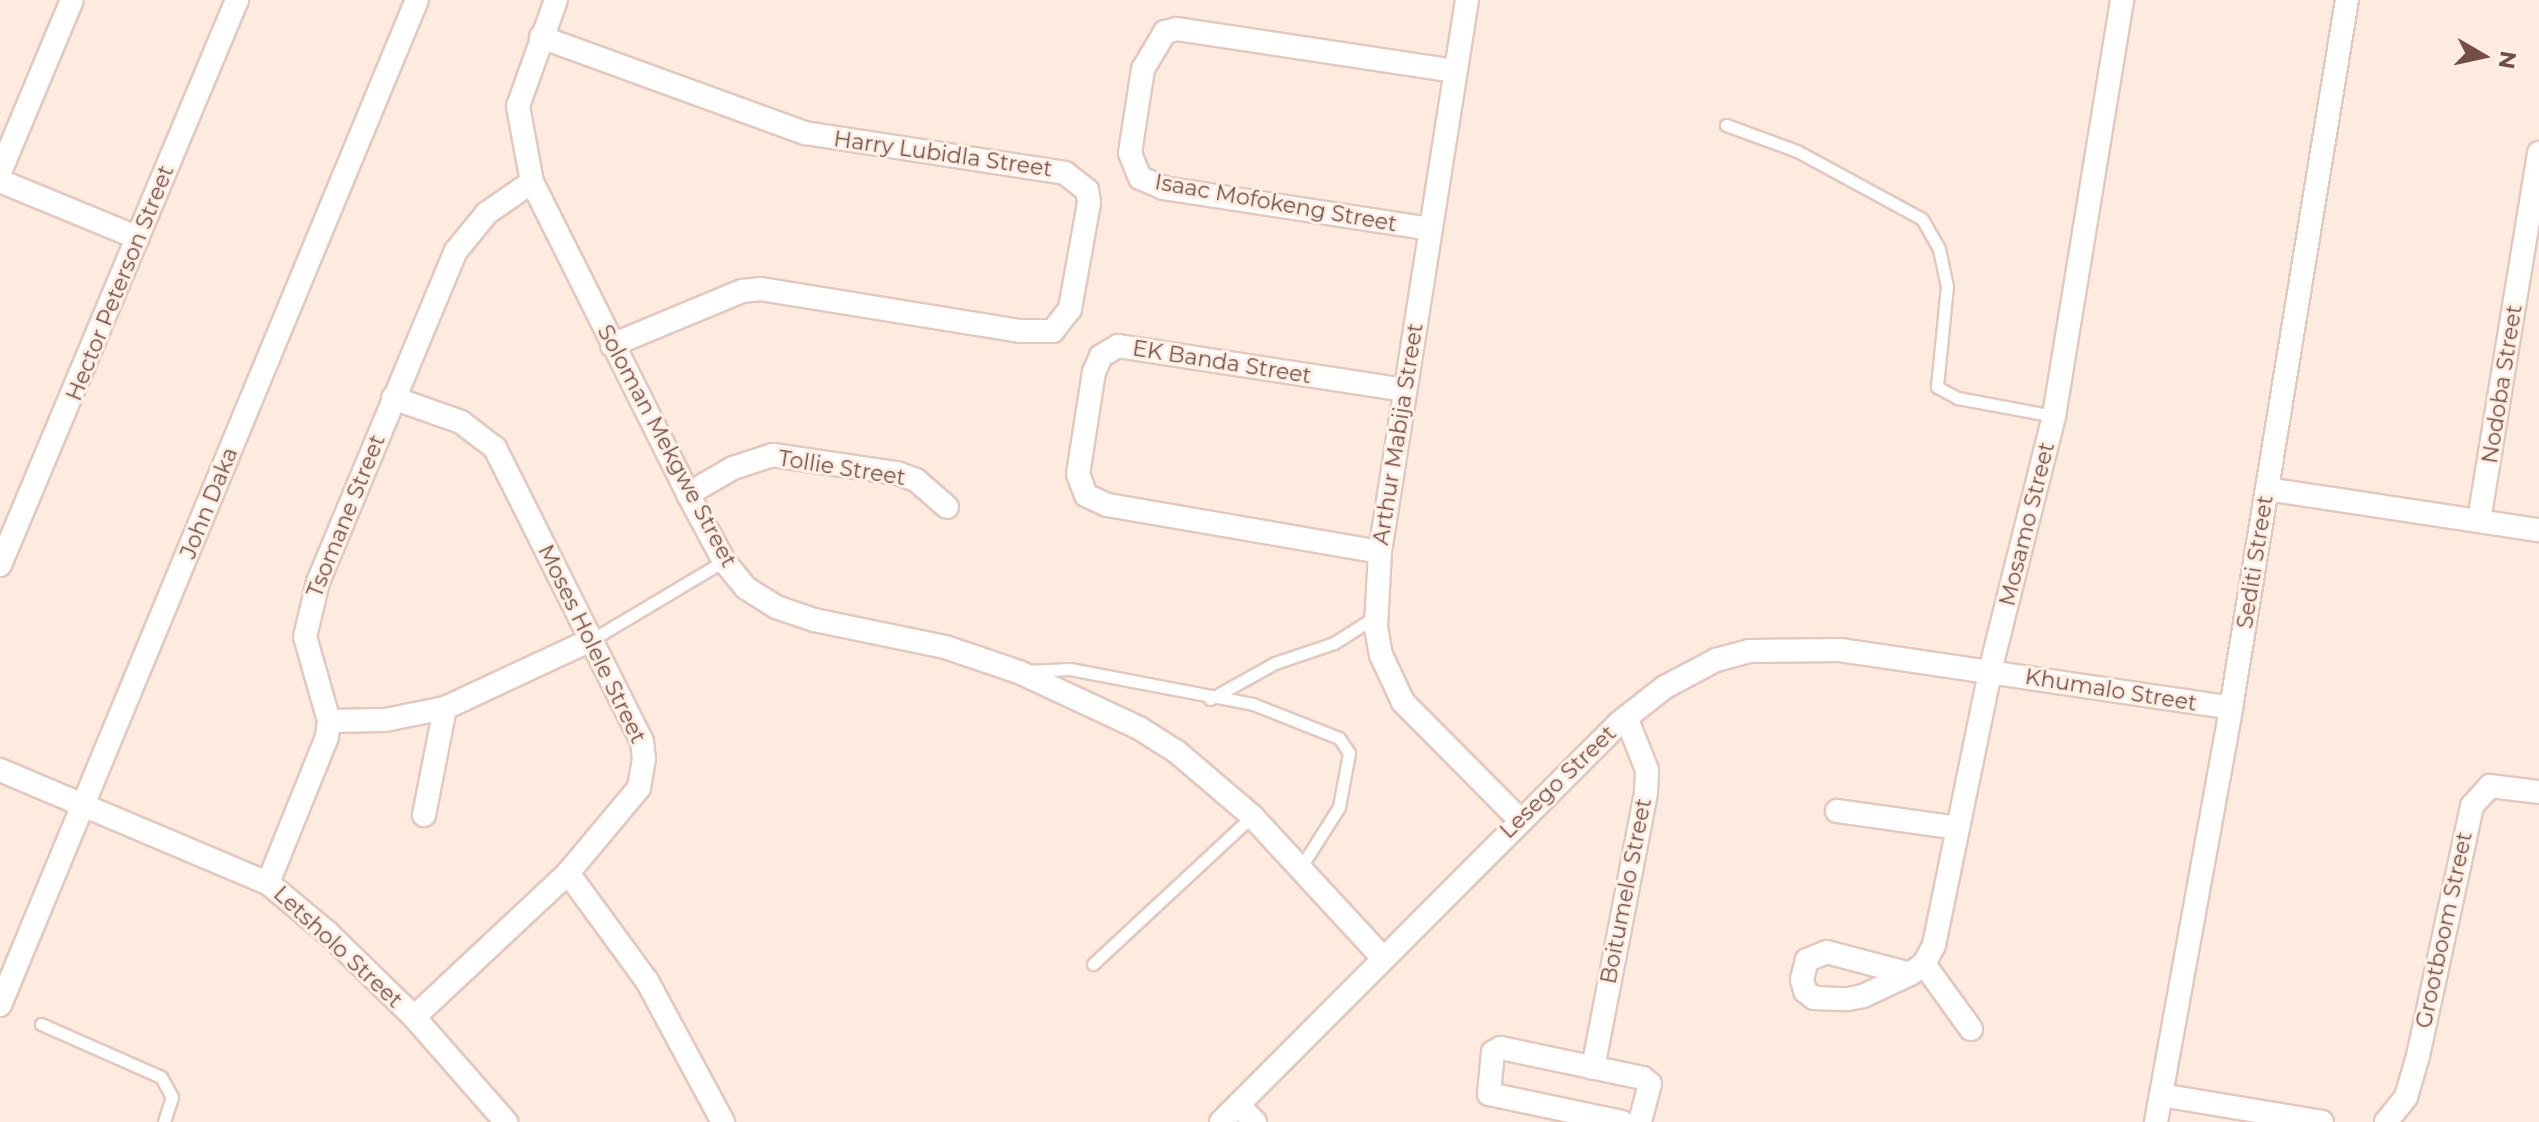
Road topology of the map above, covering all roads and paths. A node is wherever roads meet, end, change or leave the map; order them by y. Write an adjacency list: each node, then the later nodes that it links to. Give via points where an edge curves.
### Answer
1 (72, 0): 12 (street)
2 (237, 0): 16 (street, Hector Peterson Street)
3 (417, 0): 40 (street, John Daka)
4 (556, 0): 8 (street, Soloman Mekgwe Street)
5 (1467, 0): 9 (street, Arthur Mabija Street)
6 (2122, 0): 20 (street, Mosamo Street)
7 (2347, 0): 21 (street, Sediti Street)
8 (541, 37): 14 (street, Soloman Mekgwe Street, via 518,106); 17 (street, Harry Lubidla Street, via 805,133 1065,173 1087,190 1070,309 1053,331 1020,331 761,289 742,291)
9 (1455, 71): 15 (street, Arthur Mabija Street); 15 (street, Isaac Mofokeng Street, via 1177,29 1165,32 1143,69 1130,153 1140,178 1164,188)
10 (1726, 125): 20 (lane, via 1797,151 1922,219 1939,249 1947,286 1937,387 1958,398)
11 (2539, 153): 24 (street, Nodoba Street)
12 (0, 172)
13 (0, 181): 16 (street)
14 (532, 182): 17 (street, Soloman Mekgwe Street); 19 (street, Tsomane Street, via 487,213 456,251)
15 (1431, 229): 18 (street, Arthur Mabija Street)
16 (138, 238): 28 (street, Hector Peterson Street)
17 (612, 345): 22 (street, Soloman Mekgwe Street)
18 (1405, 390): 26 (street, Arthur Mabija Street); 26 (street, EK Banda Street, via 1118,346 1101,356 1094,372 1078,474 1086,495 1107,505)
19 (393, 398): 30 (street, Moses Holele Street, via 487,437); 37 (street, Tsomane Street, via 306,616 308,655)
20 (2054, 416): 31 (street, Mosamo Street)
21 (2267, 489): 24 (street); 35 (street, Sediti Street)
22 (688, 494): 23 (street, Tollie Street, via 733,468 773,455 897,473 916,480); 27 (street, Soloman Mekgwe Street)
23 (947, 507)
24 (2479, 520): 25 (street)
25 (2539, 530)
26 (1380, 552): 29 (street, Arthur Mabija Street)
27 (724, 561): 30 (lane); 32 (street, Soloman Mekgwe Street, via 746,588 776,607 852,631 945,647)
28 (0, 565)
29 (1376, 616): 33 (lane, via 1334,643 1275,663); 44 (street, Arthur Mabija Street, via 1381,655 1403,702)
30 (593, 639): 34 (street); 47 (street, Moses Holele Street, via 642,741 643,774 629,802)
31 (1990, 671): 35 (street, Khumalo Street); 36 (street, Lesego Street, via 1840,650 1749,651 1682,677); 45 (street, Mosamo Street)
32 (1019, 672): 33 (lane, via 1070,669); 43 (street, Soloman Mekgwe Street, via 1151,736)
33 (1210, 699): 46 (lane, via 1253,704 1339,738 1347,746 1335,817)
34 (445, 708): 37 (street, via 385,720); 42 (street)
35 (2231, 708): 56 (street, Sediti Street)
36 (1626, 717): 44 (street, Lesego Street); 55 (street, Boitumelo Street, via 1647,770 1646,792)
37 (329, 721): 48 (street, via 319,762)
38 (0, 770): 40 (street, Letsholo Street)
39 (2539, 792): 67 (street, Grootboom Street, via 2490,786 2472,806 2418,1056 2406,1097)
40 (84, 805): 48 (street, Letsholo Street); 51 (street, John Daka)
41 (1837, 811): 45 (street)
42 (424, 815)
43 (1252, 816): 46 (street, Soloman Mekgwe Street); 50 (lane)
44 (1519, 819): 49 (street, Lesego Street)
45 (1958, 828): 54 (street, Mosamo Street, via 1934,945 1917,969)
46 (1299, 870): 49 (street, Soloman Mekgwe Street)
47 (568, 873): 52 (street, Moses Holele Street); 60 (street, via 647,981)
48 (268, 883): 52 (street, Letsholo Street, via 319,924)
49 (1382, 957): 57 (street, Lesego Street)
50 (1093, 964)
51 (0, 1005)
52 (414, 1017): 59 (street, Letsholo Street)
53 (41, 1024): 58 (lane, via 161,1077 172,1097)
54 (1971, 1029)
55 (1593, 1068): 63 (street, via 1497,1049 1486,1091 1494,1097); 64 (street, via 1648,1080)
56 (2161, 1095): 65 (street, Sediti Street); 66 (street)
57 (1238, 1105): 61 (street, Lesego Street); 62 (street)
58 (164, 1122)
59 (506, 1122)
60 (723, 1122)
61 (1221, 1122)
62 (1255, 1122)
63 (1622, 1122)
64 (1640, 1122)
65 (2156, 1122)
66 (2322, 1122)
67 (2386, 1122)

